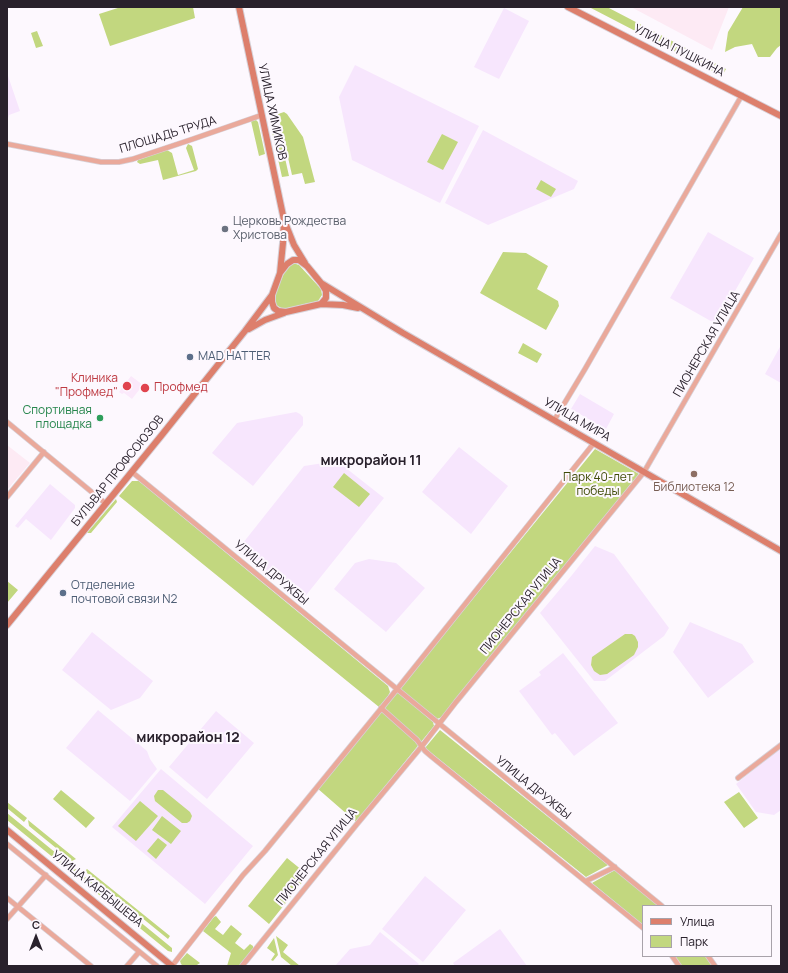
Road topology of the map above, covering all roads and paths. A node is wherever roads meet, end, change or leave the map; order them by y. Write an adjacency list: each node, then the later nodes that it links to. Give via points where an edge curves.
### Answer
1 (239, 7): 4 (street, УЛИЦА ХИМИКОВ)
2 (568, 7): 3 (street, УЛИЦА ПУШКИНА)
3 (742, 95): 5 (street, УЛИЦА ПУШКИНА); 17 (street)
4 (262, 115): 6 (street, ПЛОЩАДЬ ТРУДА, via 193,140 119,162 101,162); 7 (street, УЛИЦА ХИМИКОВ)
5 (781, 116)
6 (7, 144)
7 (285, 222): 9 (street, УЛИЦА ХИМИКОВ, via 294,245); 10 (street, УЛИЦА ХИМИКОВ)
8 (781, 234): 22 (street, ПИОНЕРСКАЯ УЛИЦА)
9 (307, 266): 10 (street, via 299,260 293,260); 11 (street)
10 (280, 273): 12 (street)
11 (321, 283): 13 (street, via 326,291 326,298); 14 (street, УЛИЦА МИРА)
12 (272, 294): 15 (street, via 274,308); 16 (street, БУЛЬВАР ПРОФСОЮЗОВ)
13 (321, 304): 14 (street, УЛИЦА МИРА); 15 (street)
14 (363, 309): 17 (street, УЛИЦА МИРА)
15 (286, 312): 16 (street, БУЛЬВАР ПРОФСОЮЗОВ)
16 (245, 331): 21 (street, БУЛЬВАР ПРОФСОЮЗОВ)
17 (555, 419): 19 (street, УЛИЦА МИРА)
18 (7, 422): 20 (street)
19 (594, 443): 22 (street, УЛИЦА МИРА); 27 (street)
20 (44, 452): 23 (street); 24 (street)
21 (132, 472): 24 (street, БУЛЬВАР ПРОФСОЮЗОВ); 27 (street, УЛИЦА ДРУЖБЫ)
22 (644, 472): 25 (street, УЛИЦА МИРА); 29 (street, ПИОНЕРСКАЯ УЛИЦА)
23 (7, 497)
24 (105, 503): 26 (street, БУЛЬВАР ПРОФСОЮЗОВ)
25 (781, 550)
26 (7, 625)
27 (397, 689): 28 (street); 29 (street, УЛИЦА ДРУЖБЫ)
28 (381, 708): 31 (street); 51 (street)
29 (439, 724): 31 (street, ПИОНЕРСКАЯ УЛИЦА); 35 (street, УЛИЦА ДРУЖБЫ)
30 (781, 745): 32 (street)
31 (422, 746): 37 (street); 52 (street, ПИОНЕРСКАЯ УЛИЦА)
32 (738, 778)
33 (7, 830): 51 (street, УЛИЦА КАРБЫШЕВА)
34 (7, 844): 36 (street)
35 (615, 867): 37 (street); 39 (street, УЛИЦА ДРУЖБЫ)
36 (46, 875): 40 (street); 43 (street)
37 (586, 882): 42 (street)
38 (7, 898): 40 (street)
39 (661, 905)
40 (17, 906): 41 (street); 46 (street)
41 (7, 919)
42 (642, 927)
43 (139, 952): 49 (street); 50 (street)
44 (673, 957): 53 (street)
45 (709, 957): 54 (street)
46 (85, 961): 47 (street); 48 (street)
47 (80, 966)
48 (92, 966)
49 (127, 966)
50 (157, 966)
51 (172, 966)
52 (242, 966)
53 (679, 966)
54 (715, 966)

